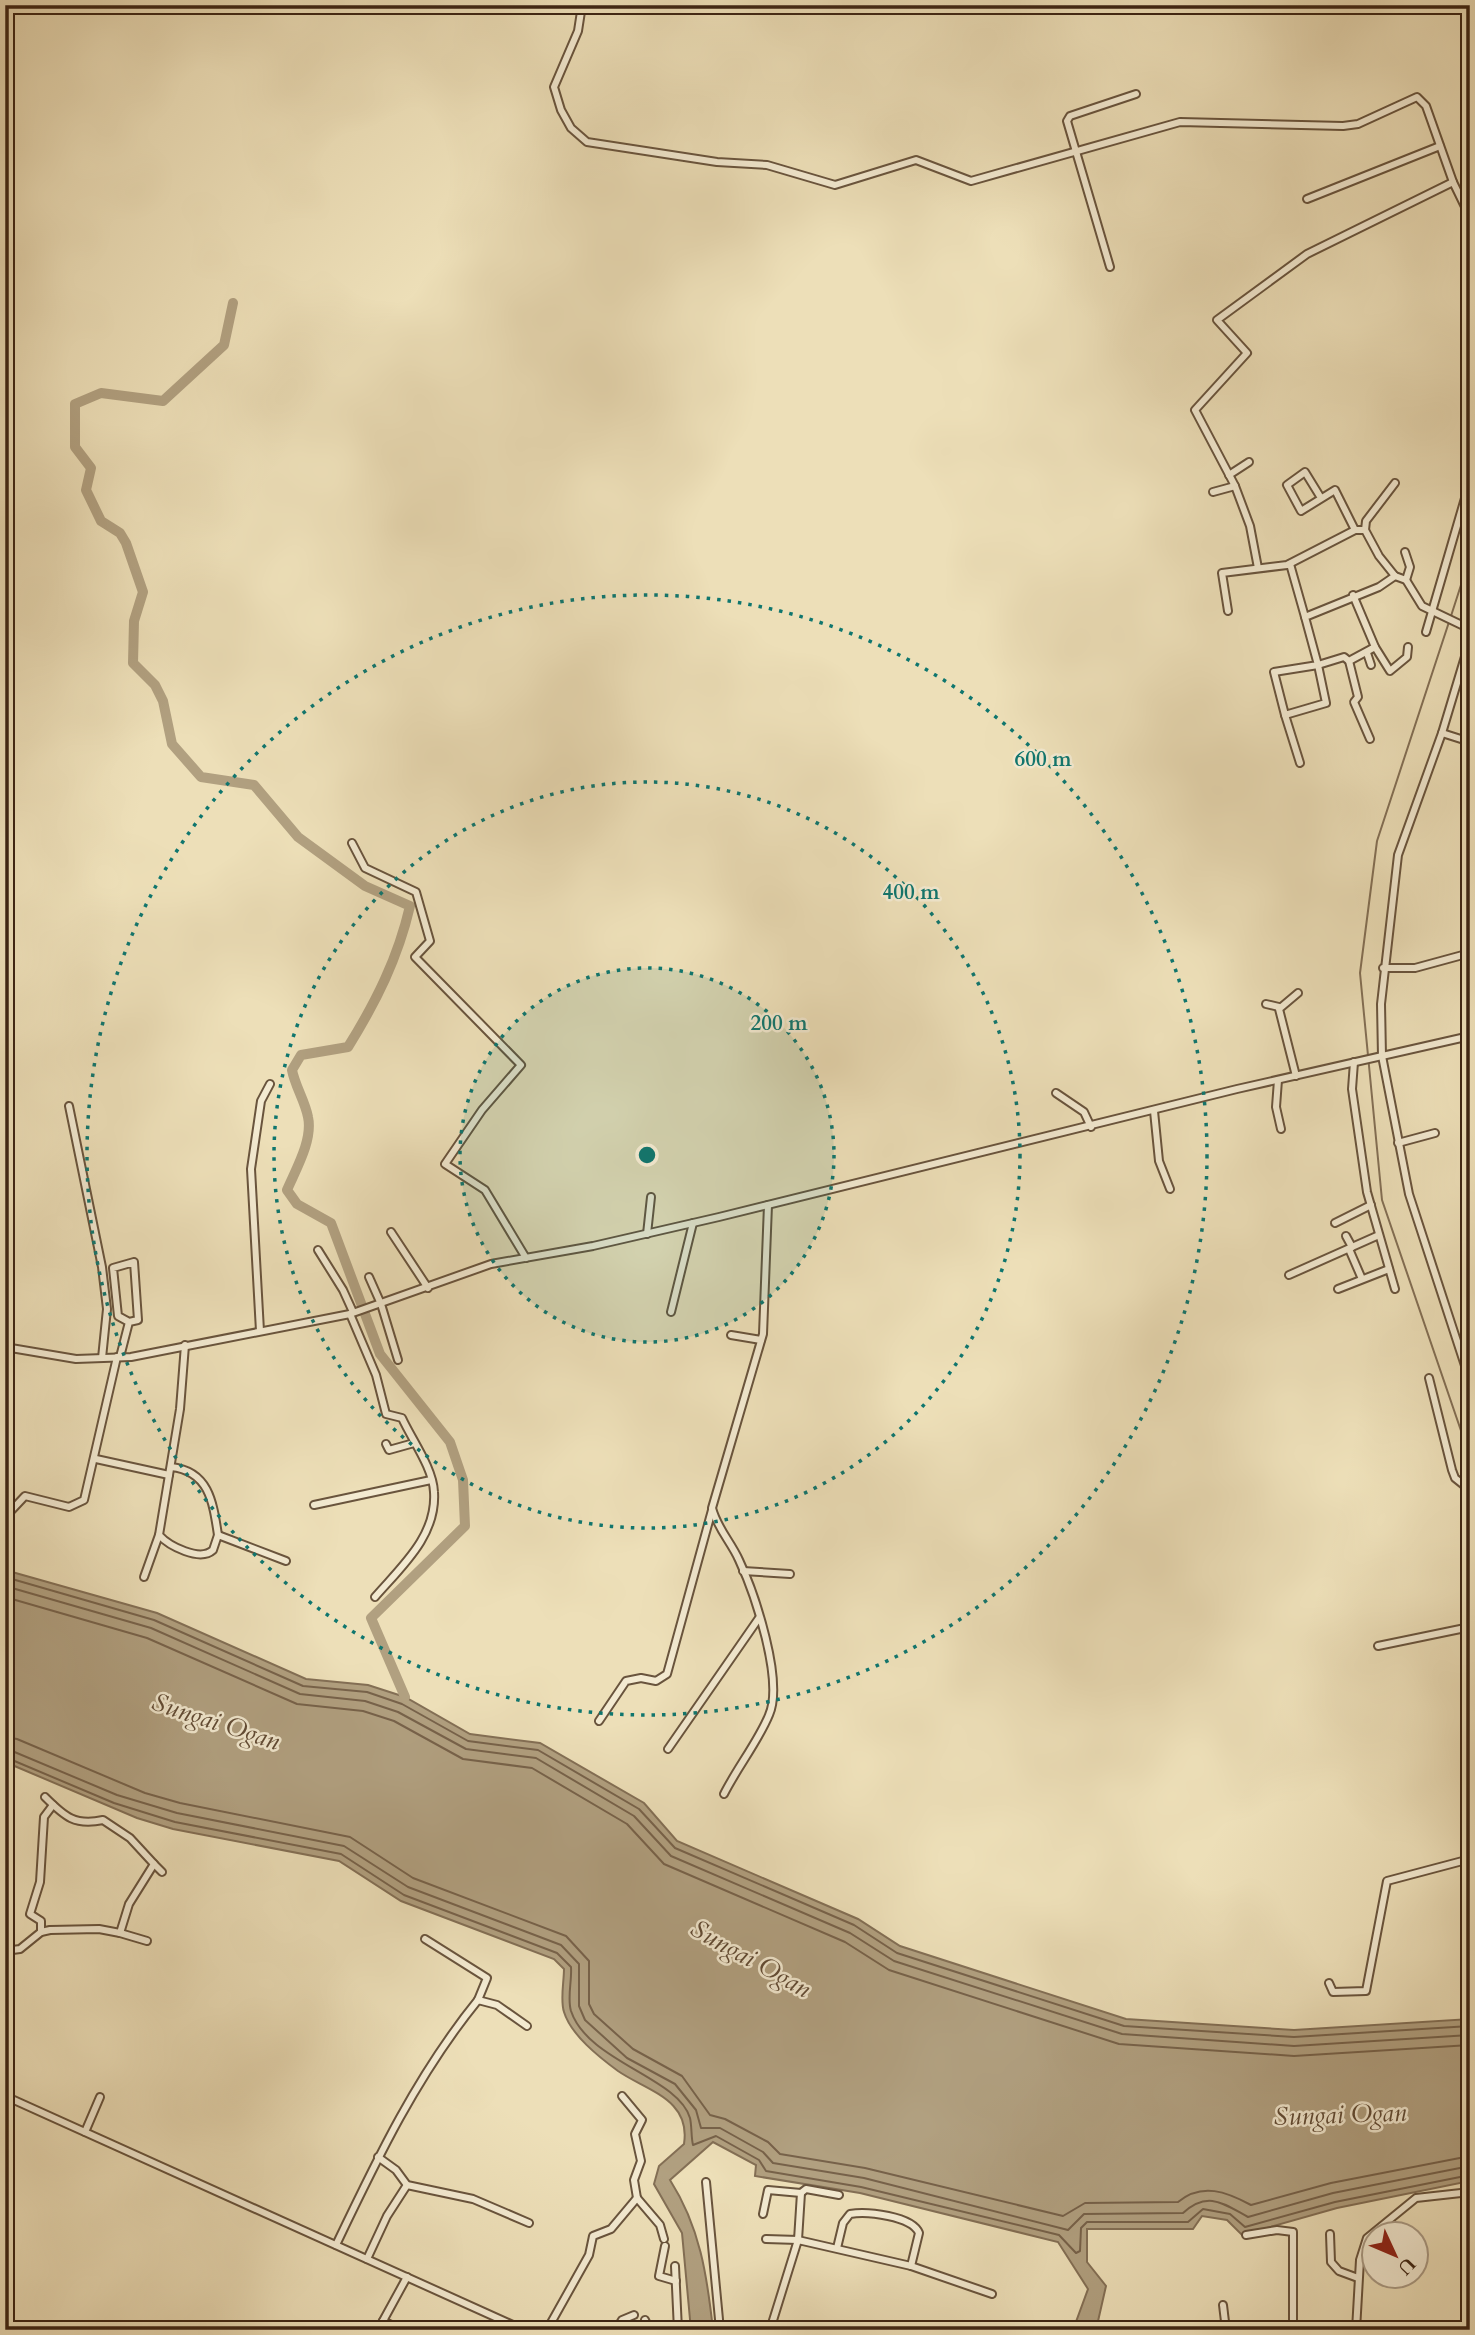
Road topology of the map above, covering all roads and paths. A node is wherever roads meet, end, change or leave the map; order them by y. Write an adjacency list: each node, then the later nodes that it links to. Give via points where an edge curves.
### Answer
1 (582, 5): 4 (street, via 578,31 554,86 571,128 587,142 717,162 766,164 835,185 913,160 971,181)
2 (1136, 94): 4 (street, via 1069,117)
3 (1440, 146): 4 (street, via 1426,106 1417,97 1358,124 1180,122); 5 (street); 6 (street)
4 (1076, 153): 8 (street)
5 (1453, 182): 7 (street); 10 (street, via 1307,254 1217,320 1247,353 1195,410)
6 (1307, 199)
7 (1470, 217)
8 (1110, 267)
9 (1249, 462): 10 (street)
10 (1229, 475): 13 (street)
11 (1470, 481): 25 (street)
12 (1395, 482): 17 (street, via 1366,521)
13 (1235, 486): 14 (street); 20 (street, via 1250,526)
14 (1213, 492)
15 (1321, 498): 15 (street, via 1300,511 1287,485 1305,472); 16 (street, via 1335,490)
16 (1355, 530): 17 (street); 19 (street)
17 (1366, 530): 21 (street)
18 (1405, 552): 22 (street, via 1410,567)
19 (1290, 564): 20 (street); 26 (street)
20 (1258, 568): 24 (street, via 1222,573)
21 (1395, 576): 22 (street); 23 (street)
22 (1406, 580): 25 (street, via 1422,606)
23 (1353, 595): 26 (street); 31 (street)
24 (1228, 611)
25 (1435, 613): 27 (street); 28 (street)
26 (1305, 617): 35 (street)
27 (1470, 629)
28 (1426, 632)
29 (1470, 640): 33 (street)
30 (1408, 646): 31 (street, via 1407,657 1390,671)
31 (1375, 648): 32 (street)
32 (1367, 653): 34 (street); 36 (street)
33 (1468, 656): 39 (street)
34 (1349, 662): 35 (street, via 1344,657); 40 (street, via 1358,698 1354,702)
35 (1318, 665): 37 (street, via 1326,703); 37 (street, via 1274,672)
36 (1371, 665)
37 (1285, 715): 42 (street)
38 (1470, 717): 41 (street)
39 (1442, 733): 41 (street); 45 (street, via 1398,855)
40 (1370, 738)
41 (1467, 741)
42 (1300, 763)
43 (352, 843): 74 (street, via 365,868 416,892 430,941 416,958 521,1065 482,1110 445,1164 484,1189)
44 (1470, 953): 45 (street, via 1415,968)
45 (1383, 968): 50 (street)
46 (1298, 993): 48 (street)
47 (1266, 1004): 48 (street)
48 (1279, 1007): 52 (street)
49 (1470, 1037): 50 (street)
50 (1379, 1056): 51 (street); 61 (street)
51 (1354, 1062): 52 (street); 64 (street, via 1352,1089)
52 (1296, 1076): 53 (street)
53 (1278, 1080): 57 (street); 59 (street, via 1276,1107)
54 (270, 1084): 86 (street, via 261,1101 251,1190)
55 (1056, 1093): 58 (street, via 1084,1112)
56 (69, 1106): 92 (street, via 102,1267 107,1309)
57 (1154, 1111): 58 (street); 62 (street, via 1159,1161)
58 (1091, 1126): 65 (street)
59 (1281, 1129)
60 (1435, 1133): 61 (street)
61 (1398, 1143): 95 (street, via 1409,1194)
62 (1170, 1189)
63 (651, 1198): 69 (street)
64 (1371, 1204): 67 (street); 70 (street)
65 (768, 1205): 66 (street); 88 (street)
66 (693, 1223): 69 (street); 83 (street)
67 (1335, 1223)
68 (391, 1232): 79 (street)
69 (647, 1234): 74 (street)
70 (1379, 1235): 72 (street); 75 (street)
71 (1346, 1236): 72 (street)
72 (1350, 1248): 76 (street); 78 (street)
73 (318, 1250): 84 (street, via 344,1290)
74 (526, 1258): 79 (street, via 491,1264)
75 (1389, 1269): 78 (street); 81 (street)
76 (1289, 1275)
77 (369, 1277): 82 (street)
78 (1362, 1279): 80 (street)
79 (428, 1287): 82 (street)
80 (1338, 1289)
81 (1395, 1289)
82 (381, 1304): 84 (street); 93 (street)
83 (671, 1312)
84 (351, 1313): 86 (street); 96 (street, via 386,1414 401,1416)
85 (130, 1322): 85 (street, via 138,1320 134,1262 113,1268 118,1316); 91 (street)
86 (260, 1331): 89 (street)
87 (731, 1335): 88 (street)
88 (761, 1340): 102 (street)
89 (185, 1345): 91 (street); 99 (street)
90 (5, 1347): 92 (street, via 76,1359)
91 (119, 1357): 92 (street); 98 (street)
92 (102, 1358)
93 (398, 1360)
94 (1429, 1378): 106 (street, via 1452,1470 1465,1486)
95 (1470, 1381)
96 (414, 1443): 97 (street, via 389,1450); 100 (street)
97 (386, 1444)
98 (96, 1459): 99 (street); 103 (street, via 81,1503 69,1507 25,1496)
99 (170, 1471): 104 (street); 105 (street, via 186,1469 200,1478 210,1493)
100 (431, 1480): 101 (street); 111 (street, via 432,1512 425,1535)
101 (314, 1505)
102 (712, 1508): 108 (street); 115 (street, via 667,1674 656,1681 626,1681)
103 (8, 1514)
104 (159, 1535): 105 (street, via 181,1549 203,1555 213,1550); 110 (street)
105 (218, 1535): 107 (street)
106 (1470, 1538)
107 (286, 1561)
108 (743, 1571): 109 (street); 112 (street)
109 (790, 1574)
110 (144, 1577)
111 (375, 1597)
112 (759, 1618): 116 (street); 117 (street, via 774,1695 770,1714)
113 (1470, 1627): 114 (street)
114 (1378, 1646)
115 (599, 1721)
116 (667, 1749)
117 (724, 1794)
118 (46, 1797): 119 (street)
119 (53, 1805): 121 (street, via 85,1824 103,1820 130,1838); 123 (street, via 44,1817 40,1882 30,1914 41,1921)
120 (1470, 1859): 128 (street, via 1387,1881 1366,1992 1333,1993)
121 (154, 1864): 122 (street); 124 (street, via 129,1904)
122 (162, 1872)
123 (41, 1932): 124 (street, via 99,1929); 127 (street, via 20,1949)
124 (120, 1933): 126 (street)
125 (425, 1939): 129 (street, via 487,1978)
126 (147, 1941)
127 (5, 1951)
128 (1329, 1983)
129 (478, 2000): 130 (street, via 497,2005); 135 (street, via 441,2048)
130 (527, 2026)
131 (5, 2096): 134 (street)
132 (622, 2096): 141 (street, via 642,2120 635,2134 641,2164 634,2180)
133 (100, 2098): 134 (street)
134 (85, 2132): 148 (street)
135 (378, 2157): 137 (street); 148 (street)
136 (705, 2182): 168 (street)
137 (407, 2185): 143 (street, via 473,2199); 150 (street)
138 (1470, 2192): 154 (street, via 1421,2197 1408,2204 1364,2243)
139 (801, 2193): 140 (street, via 806,2189); 142 (street, via 768,2190); 147 (street)
140 (839, 2194)
141 (637, 2198): 155 (street, via 660,2225 665,2242 659,2276); 164 (street, via 611,2229 593,2235 590,2252)
142 (763, 2214)
143 (529, 2223)
144 (1330, 2234): 154 (street, via 1331,2262 1339,2271)
145 (1246, 2235): 171 (street, via 1293,2232)
146 (766, 2239): 147 (street)
147 (798, 2240): 149 (street); 169 (street)
148 (336, 2245): 150 (street)
149 (837, 2248): 152 (street); 152 (street, via 850,2214 907,2222 919,2233)
150 (368, 2259): 153 (street)
151 (675, 2266): 155 (street)
152 (911, 2266): 156 (street)
153 (407, 2277): 160 (street); 163 (street)
154 (1358, 2278): 172 (street)
155 (676, 2281): 167 (street)
156 (992, 2294)
157 (1223, 2305): 170 (street)
158 (635, 2315): 165 (street, via 622,2320)
159 (645, 2320): 166 (street)
160 (383, 2321): 161 (street); 162 (street)
161 (378, 2330)
162 (402, 2330)
163 (524, 2330)
164 (547, 2330)
165 (616, 2330)
166 (650, 2330)
167 (678, 2330)
168 (720, 2330)
169 (770, 2330)
170 (1226, 2330)
171 (1293, 2330)
172 (1356, 2330)

